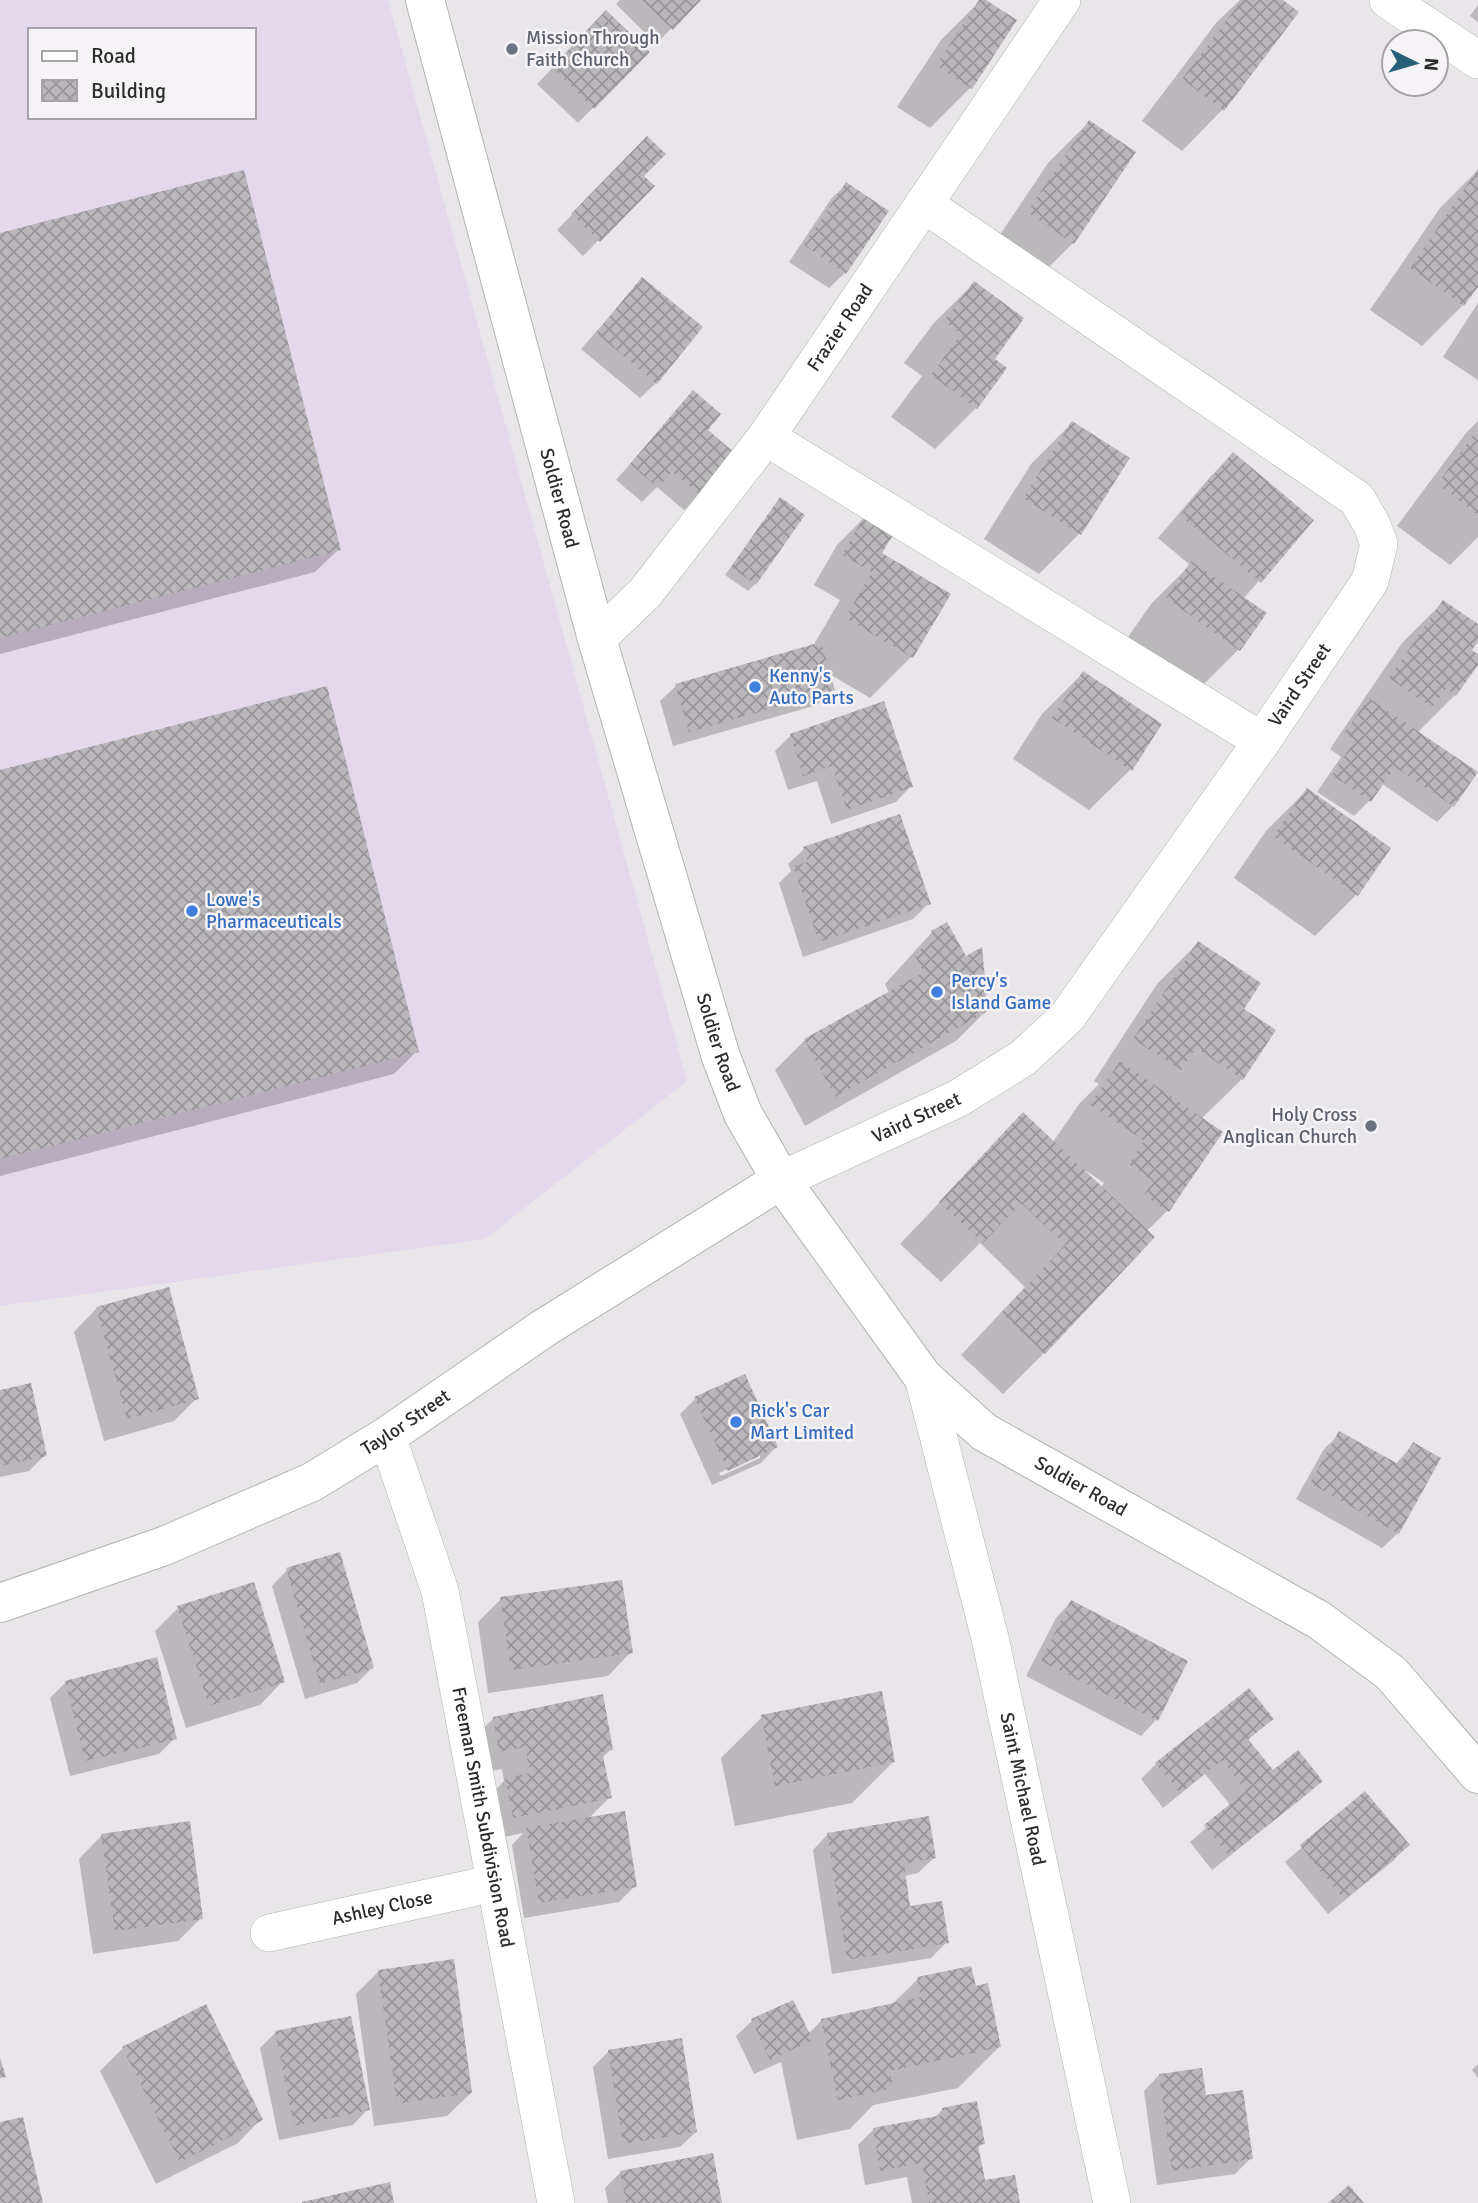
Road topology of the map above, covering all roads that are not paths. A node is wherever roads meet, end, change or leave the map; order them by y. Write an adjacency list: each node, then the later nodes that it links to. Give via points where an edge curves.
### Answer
1 (425, 0): 7 (main road, Soldier Road)
2 (1062, 0): 5 (street, Frazier Road)
3 (1388, 0): 4 (street)
4 (1478, 60)
5 (923, 204): 6 (street, Frazier Road); 8 (street, Vaird Street, via 1357,499 1378,544 1370,581)
6 (766, 438): 7 (street, Frazier Road, via 645,593); 8 (street)
7 (597, 639): 9 (main road, Soldier Road, via 721,1057 743,1114)
8 (1262, 741): 9 (street, Vaird Street, via 1068,1017 1032,1050 957,1099)
9 (781, 1180): 10 (main road, Soldier Road); 11 (main road, Taylor Street, via 544,1328)
10 (923, 1377): 13 (main road, Soldier Road, via 984,1432 1319,1620 1391,1673); 17 (street, Saint Michael Road, via 990,1638)
11 (387, 1436): 12 (main road, Taylor Street, via 312,1482 189,1535); 14 (street, Freeman Smith Subdivision Road, via 440,1591)
12 (0, 1603)
13 (1478, 1774)
14 (495, 1883): 15 (street, Ashley Close); 16 (street, Freeman Smith Subdivision Road)
15 (269, 1933)
16 (556, 2203)
17 (1112, 2203)

